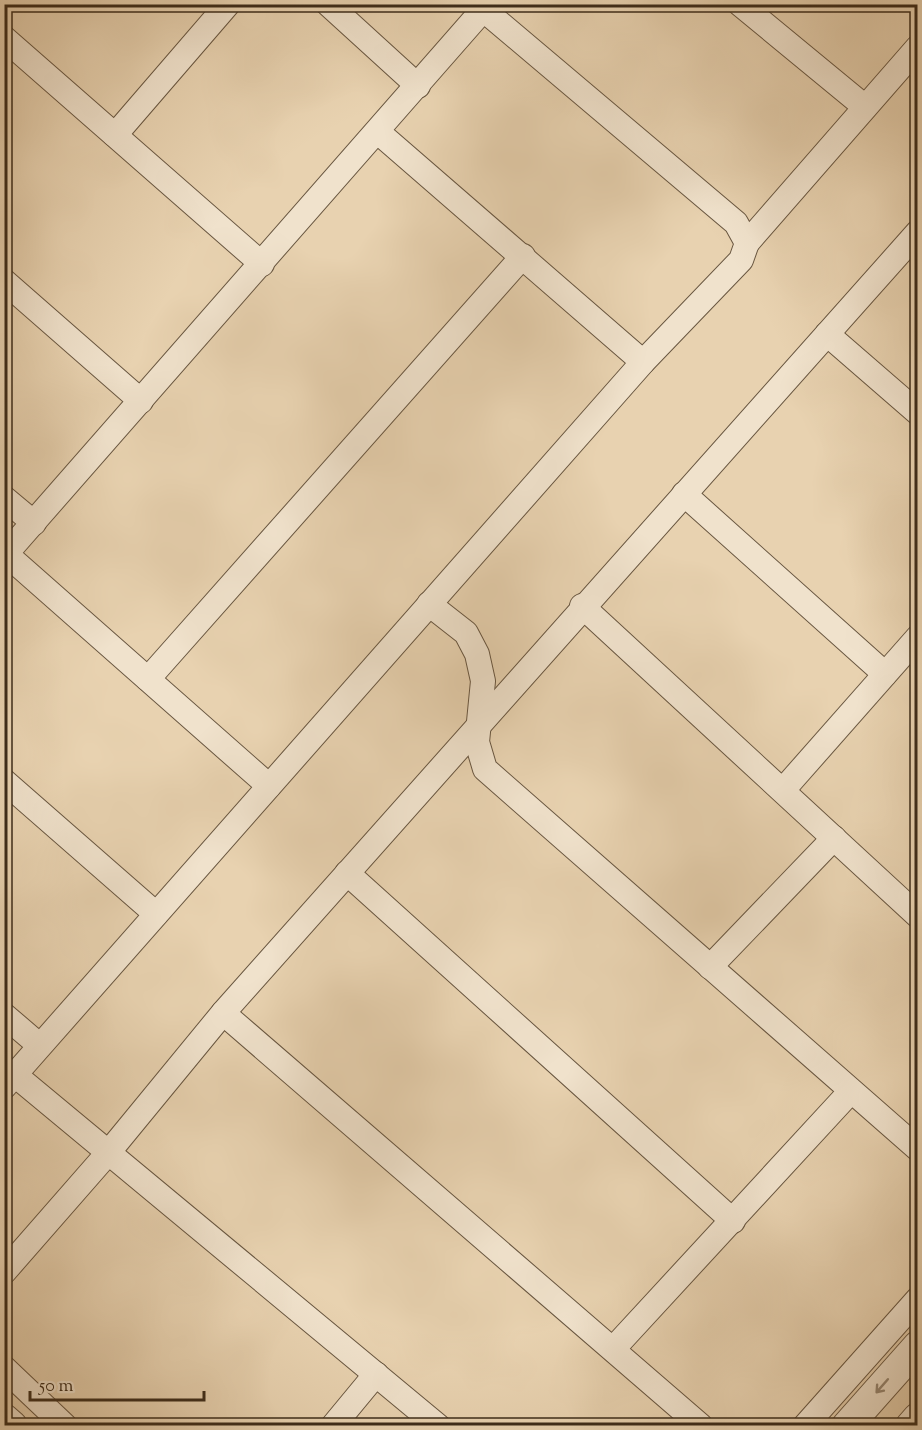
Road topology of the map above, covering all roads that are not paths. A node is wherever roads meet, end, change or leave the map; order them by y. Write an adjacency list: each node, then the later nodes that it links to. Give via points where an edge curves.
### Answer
1 (228, 4): 10 (street)
2 (328, 4): 7 (street)
3 (740, 4): 8 (street)
4 (486, 7): 7 (street); 12 (street, via 736,223)
5 (4, 38): 10 (street)
6 (918, 47): 8 (street)
7 (418, 86): 9 (street)
8 (865, 107): 12 (street)
9 (378, 132): 13 (street); 14 (street)
10 (115, 135): 14 (street)
11 (918, 232): 16 (street)
12 (747, 243): 17 (street, via 741,260)
13 (523, 256): 17 (street); 28 (street)
14 (262, 264): 18 (street)
15 (4, 281): 18 (street)
16 (827, 334): 19 (street); 20 (street)
17 (643, 362): 24 (street)
18 (141, 401): 22 (street)
19 (918, 413)
20 (684, 494): 25 (street); 27 (street)
21 (4, 498): 22 (street)
22 (34, 523): 23 (street)
23 (5, 555): 28 (street)
24 (429, 604): 29 (street, via 466,633 477,654 483,681); 31 (street)
25 (582, 606): 29 (street); 32 (street)
26 (918, 637): 27 (street)
27 (885, 674): 32 (street)
28 (148, 679): 31 (street)
29 (480, 723): 34 (street); 37 (street, via 477,742 485,769)
30 (4, 781): 36 (street)
31 (268, 786): 36 (street)
32 (783, 790): 33 (street)
33 (834, 838): 35 (street); 37 (street)
34 (348, 873): 38 (street); 45 (street)
35 (915, 908)
36 (156, 914): 40 (street)
37 (710, 968): 42 (street)
38 (223, 1013): 44 (street); 49 (street)
39 (4, 1015): 40 (street)
40 (39, 1045): 41 (street)
41 (10, 1081): 44 (street)
42 (851, 1091): 43 (street); 45 (street)
43 (918, 1149)
44 (108, 1153): 46 (street); 51 (street)
45 (734, 1221): 49 (street)
46 (4, 1272)
47 (918, 1299): 59 (street)
48 (918, 1346): 60 (street, one-way to 60)
49 (614, 1348): 58 (street)
50 (4, 1368): 55 (street)
51 (376, 1374): 56 (street); 57 (street)
52 (918, 1418): 61 (street)
53 (4, 1419): 54 (street)
54 (12, 1425)
55 (65, 1425)
56 (333, 1425)
57 (438, 1425)
58 (701, 1425)
59 (805, 1425)
60 (847, 1425)
61 (911, 1425)

